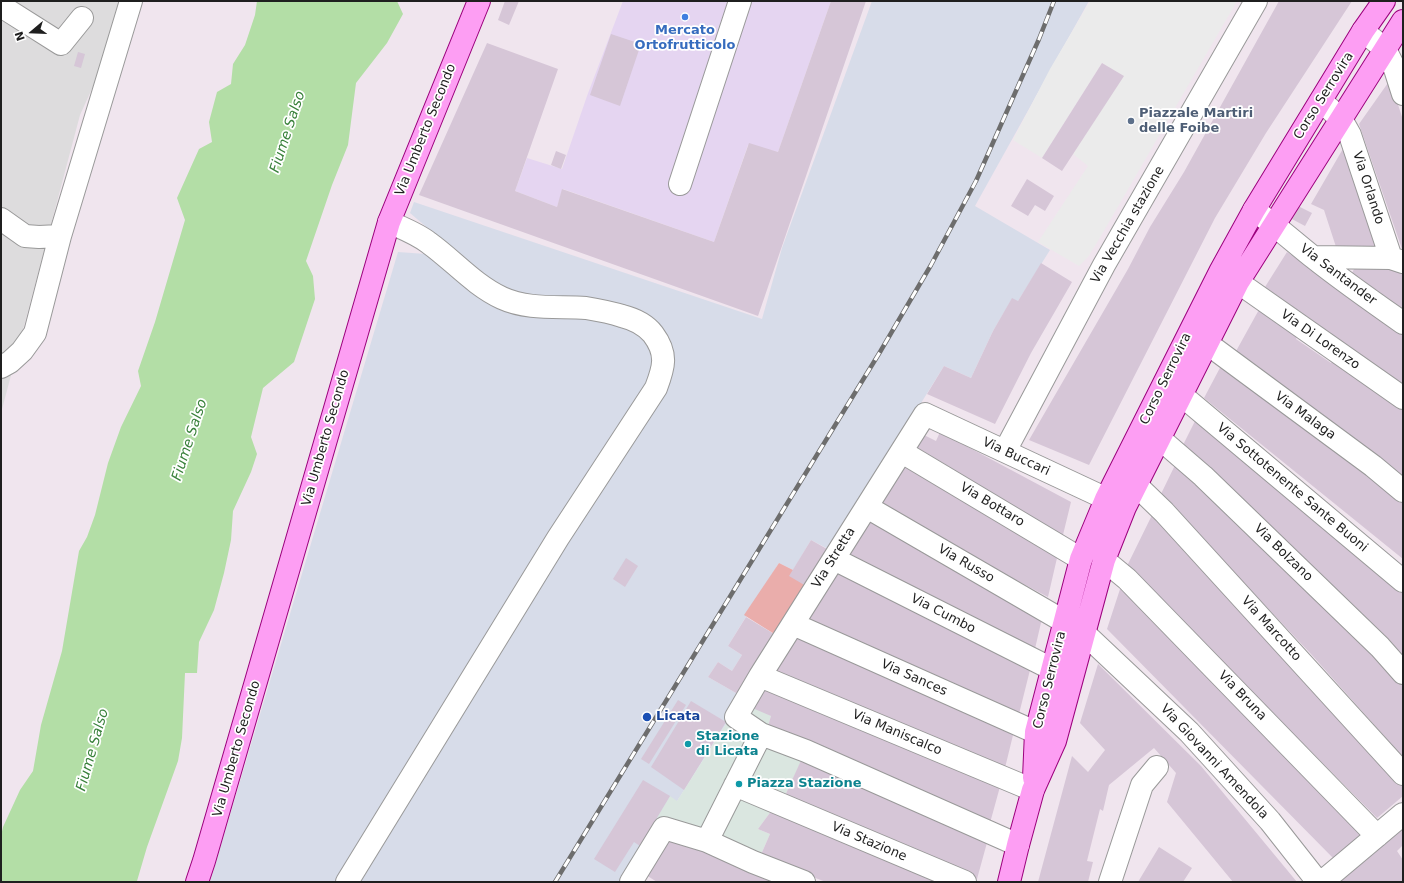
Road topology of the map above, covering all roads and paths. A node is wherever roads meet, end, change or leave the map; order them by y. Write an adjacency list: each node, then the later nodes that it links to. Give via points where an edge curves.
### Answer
1 (131, 1): 19 (street)
2 (479, 1): 17 (main road, Via Umberto Secondo)
3 (740, 1): 14 (street)
4 (1256, 1): 31 (street, Via Vecchia stazione, via 1104,265)
5 (1384, 1): 9 (main road, Corso Serrovira)
6 (1, 6): 7 (street, via 61,44)
7 (82, 18)
8 (1403, 21): 10 (main road, Corso Serrovira)
9 (1363, 31): 10 (street); 12 (main road, Corso Serrovira)
10 (1385, 49): 11 (street); 13 (main road, Corso Serrovira)
11 (1403, 94)
12 (1321, 101): 13 (street, Via Orlando); 15 (main road, Corso Serrovira)
13 (1341, 119): 18 (main road, Corso Serrovira); 21 (street, Via Orlando, via 1350,135)
14 (680, 184)
15 (1254, 210): 18 (street, Via Santander); 22 (main road, Corso Serrovira)
16 (1, 219): 19 (street, via 25,236)
17 (389, 222): 58 (main road, Via Umberto Secondo); 59 (street, via 429,242 488,291 503,299 521,304 586,308 608,312 642,324 658,341 664,364 656,388 558,538)
18 (1274, 224): 20 (street, Via Santander); 22 (main road, Corso Serrovira)
19 (60, 236): 25 (street, via 35,333 22,351)
20 (1313, 257): 21 (street); 23 (street, Via Santander)
21 (1397, 260)
22 (1229, 276): 24 (main road, Corso Serrovira); 27 (street, Via Di Lorenzo)
23 (1403, 323)
24 (1198, 337): 26 (main road, Corso Serrovira); 35 (street, Via Malaga)
25 (1, 367)
26 (1173, 388): 29 (main road, Corso Serrovira); 30 (main road, Corso Serrovira); 41 (street, Via Sottotenente Sante Buoni)
27 (1403, 398)
28 (925, 414): 31 (street, Via Buccari); 32 (street, Via Stretta)
29 (1144, 422): 30 (street, Via Bolzano); 33 (main road, Corso Serrovira)
30 (1159, 438): 34 (main road, Corso Serrovira); 46 (street, Via Bolzano, via 1203,476)
31 (1005, 451): 36 (street, Via Buccari)
32 (902, 452): 37 (street, Via Stretta); 39 (street, Via Bottaro)
33 (1121, 469): 34 (street, Via Marcotto); 36 (main road, Corso Serrovira)
34 (1136, 486): 36 (main road, Corso Serrovira); 51 (street, Via Marcotto, via 1164,512)
35 (1403, 490)
36 (1116, 503): 39 (main road, Corso Serrovira); 40 (main road, Corso Serrovira)
37 (867, 507): 38 (street, Via Stretta); 42 (street, Via Russo)
38 (834, 559): 43 (street, Via Stretta); 45 (street, Via Cumbo)
39 (1081, 559): 42 (main road, Corso Serrovira)
40 (1104, 560): 44 (main road, Corso Serrovira); 55 (street, Via Bruna, via 1127,579)
41 (1403, 581)
42 (1065, 622): 44 (street, Via Russo); 45 (main road, Corso Serrovira)
43 (793, 624): 47 (street, Via Stretta); 49 (street, Via Sances)
44 (1084, 633): 49 (main road, Corso Serrovira); 65 (street, Via Giovanni Amendola, via 1189,732 1270,821)
45 (1052, 670): 49 (main road, Corso Serrovira)
46 (1403, 672)
47 (760, 676): 48 (street, Via Stretta, via 736,717); 53 (street, Via Maniscalco)
48 (761, 734): 52 (street); 57 (street, via 806,751)
49 (1045, 737): 53 (main road, Corso Serrovira)
50 (1157, 767): 64 (street, via 1142,785)
51 (1403, 774)
52 (735, 785): 56 (street); 62 (street, Via Stazione)
53 (1033, 790): 57 (main road, Corso Serrovira)
54 (1403, 814): 55 (street)
55 (1377, 836): 66 (street)
56 (708, 841): 60 (street, via 664,828); 61 (street)
57 (1018, 845): 63 (main road, Corso Serrovira)
58 (197, 882)
59 (347, 882)
60 (631, 882)
61 (804, 882)
62 (965, 882)
63 (1009, 882)
64 (1110, 882)
65 (1318, 882)
66 (1322, 882)

